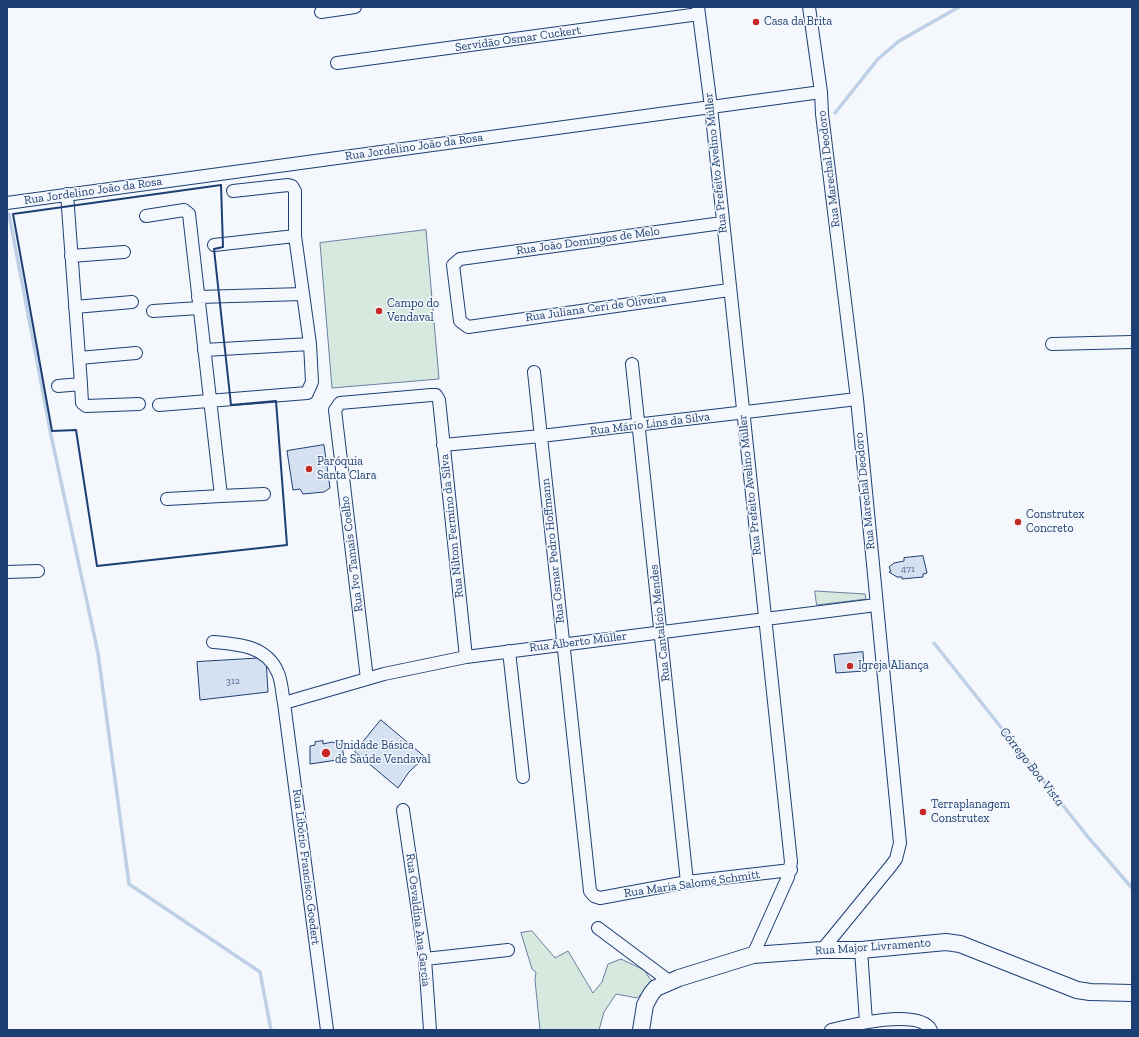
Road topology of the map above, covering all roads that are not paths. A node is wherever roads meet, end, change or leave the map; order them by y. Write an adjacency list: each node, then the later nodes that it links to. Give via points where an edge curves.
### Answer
1 (355, 7): 4 (street)
2 (810, 7): 6 (street, Rua Marechal Deodoro)
3 (699, 11): 5 (street, Servidão Osmar Cuckert); 7 (street, Rua Prefeito Avelino Müller)
4 (321, 12)
5 (337, 63)
6 (821, 92): 7 (street, Rua Jordelino João da Rosa); 37 (street, Rua Marechal Deodoro)
7 (711, 107): 8 (street, Rua Jordelino João da Rosa); 14 (street, Rua Prefeito Avelino Müller)
8 (143, 184): 10 (street, Rua Jordelino João da Rosa); 11 (street)
9 (233, 191): 15 (street, via 292,186)
10 (67, 194): 12 (street, Rua Jordelino João da Rosa); 18 (street)
11 (143, 196)
12 (7, 202)
13 (146, 216): 22 (street, via 184,210 189,214)
14 (722, 223): 19 (street, Rua Prefeito Avelino Müller); 25 (street, Rua João Domingos de Melo, via 460,259 453,265 460,321)
15 (295, 236): 16 (street); 20 (street)
16 (214, 245)
17 (124, 252): 18 (street)
18 (71, 256): 23 (street)
19 (729, 290): 25 (street, Rua Juliana Ceri de Oliveira, via 468,326); 41 (street, Rua Prefeito Avelino Müller)
20 (303, 294): 22 (street); 27 (street)
21 (132, 302): 23 (street)
22 (198, 303): 24 (street); 29 (street)
23 (75, 307): 31 (street)
24 (153, 311)
25 (464, 324)
26 (1132, 342): 28 (street)
27 (310, 344): 29 (street); 38 (street, via 312,382 307,392)
28 (1052, 344)
29 (204, 350): 38 (street)
30 (136, 353): 31 (street)
31 (79, 358): 34 (street)
32 (632, 364): 42 (street, Rua Cantalício Mendes)
33 (534, 372): 43 (street, Rua Osmar Pedro Hoffmann)
34 (81, 384): 35 (street); 39 (street, via 82,403 86,406)
35 (58, 386)
36 (436, 395): 44 (street, Rua Nilton Fermino da Silva, via 439,400); 57 (street, Rua Ivo Tamais Coelho, via 340,403 335,410)
37 (857, 399): 41 (street, Rua Mário Lins da Silva); 50 (street, Rua Marechal Deodoro)
38 (210, 401): 40 (street); 46 (street)
39 (140, 404)
40 (159, 405)
41 (742, 413): 42 (street, Rua Mário Lins da Silva); 51 (street, Rua Prefeito Avelino Müller)
42 (638, 425): 43 (street, Rua Mário Lins da Silva); 52 (street, Rua Cantalício Mendes)
43 (541, 436): 44 (street, Rua Mário Lins da Silva); 54 (street, Rua Osmar Pedro Hoffmann)
44 (443, 445): 56 (street, Rua Nilton Fermino da Silva)
45 (264, 494): 46 (street)
46 (221, 496): 47 (street)
47 (167, 499)
48 (38, 571): 49 (street)
49 (7, 572)
50 (876, 605): 51 (street, Rua Alberto Müller); 66 (street, Rua Marechal Deodoro, via 900,844 896,859)
51 (764, 618): 52 (street, Rua Alberto Müller); 61 (street, Rua Prefeito Avelino Müller)
52 (660, 632): 54 (street, Rua Alberto Müller); 62 (street, Rua Cantalício Mendes)
53 (213, 642): 58 (street, Rua Libório Francisco Goedert, via 240,644 267,656 278,673)
54 (563, 644): 55 (street, Rua Alberto Müller); 63 (street, Rua Osmar Pedro Hoffmann, via 590,892)
55 (509, 651): 56 (street, Rua Alberto Müller); 59 (street)
56 (466, 657): 57 (street, Rua Alberto Müller, via 415,666)
57 (367, 679): 58 (street, Rua Alberto Müller)
58 (284, 704): 73 (street, Rua Libório Francisco Goedert)
59 (523, 777)
60 (403, 810): 69 (street, Rua Osvaldina Ana Garcia)
61 (791, 870): 62 (street, Rua Maria Salomé Schmitt); 68 (street, Rua Prefeito Avelino Müller)
62 (687, 882): 63 (street, Rua Maria Salomé Schmitt, via 600,898)
63 (594, 896)
64 (598, 928): 70 (street)
65 (508, 950): 69 (street)
66 (822, 950): 67 (main road, Rua Major Livramento); 68 (main road, Rua Major Livramento)
67 (861, 950): 71 (main road, Rua Major Livramento, via 946,942 960,944 1077,990); 72 (street)
68 (754, 955): 70 (main road, Rua Major Livramento)
69 (425, 959): 74 (street, Rua Osvaldina Ana Garcia)
70 (669, 981): 75 (main road, Rua Major Livramento, via 656,988 648,998 643,1010)
71 (1132, 993)
72 (866, 1022): 76 (street); 77 (street, via 913,1019 924,1022)
73 (327, 1030)
74 (430, 1030)
75 (641, 1030)
76 (831, 1030)
77 (931, 1030)

